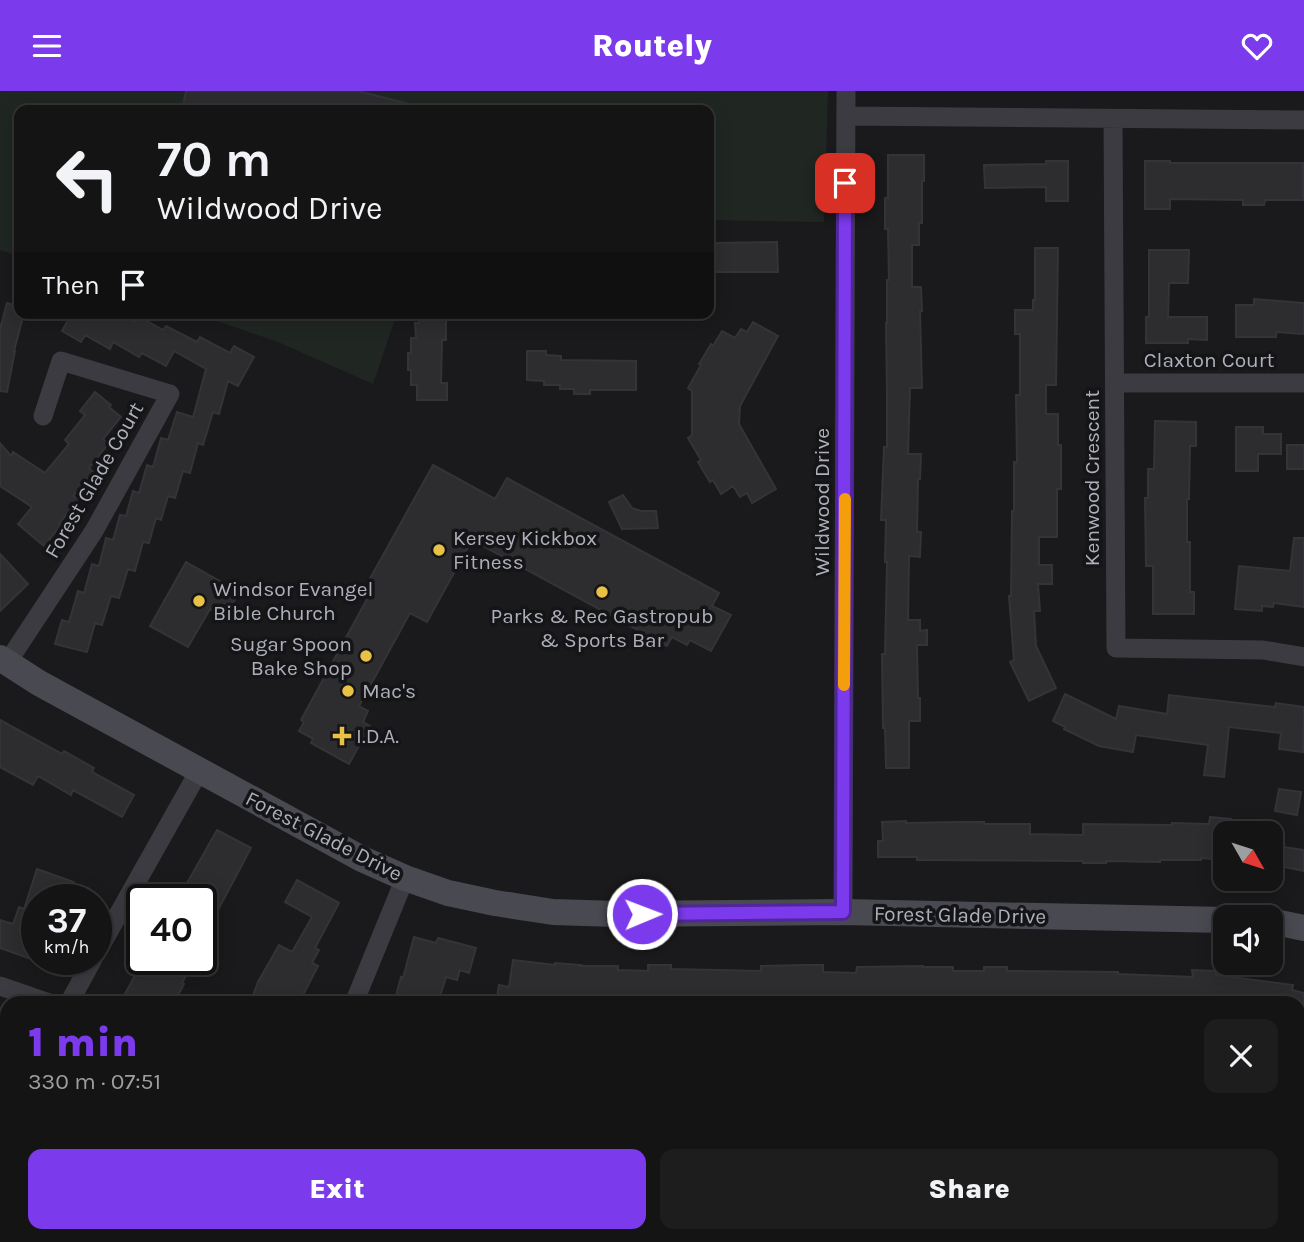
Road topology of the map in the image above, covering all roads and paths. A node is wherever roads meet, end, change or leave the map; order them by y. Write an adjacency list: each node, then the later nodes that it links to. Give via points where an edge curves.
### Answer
1 (846, 91): 2 (street, Wildwood Drive)
2 (846, 116): 3 (street); 12 (street, Wildwood Drive)
3 (1113, 119): 4 (street); 5 (street, Kenwood Crescent)
4 (1304, 120)
5 (1115, 383): 6 (street, Claxton Court); 8 (street, Kenwood Crescent, via 1116,648 1264,650)
6 (1304, 383)
7 (43, 416): 9 (street, Forest Glade Court, via 61,361 170,394 94,531)
8 (1304, 657)
9 (4, 661): 10 (street, Forest Glade Drive)
10 (199, 771): 11 (street, Forest Glade Drive); 15 (street)
11 (405, 878): 12 (street, Forest Glade Drive, via 447,893 553,912); 21 (street)
12 (843, 912): 13 (street, Forest Glade Drive)
13 (1213, 920)
14 (1283, 924): 16 (street)
15 (112, 926)
16 (1304, 928)
17 (84, 975): 20 (street)
18 (0, 986): 19 (street)
19 (29, 996)
20 (73, 996)
21 (357, 996)

